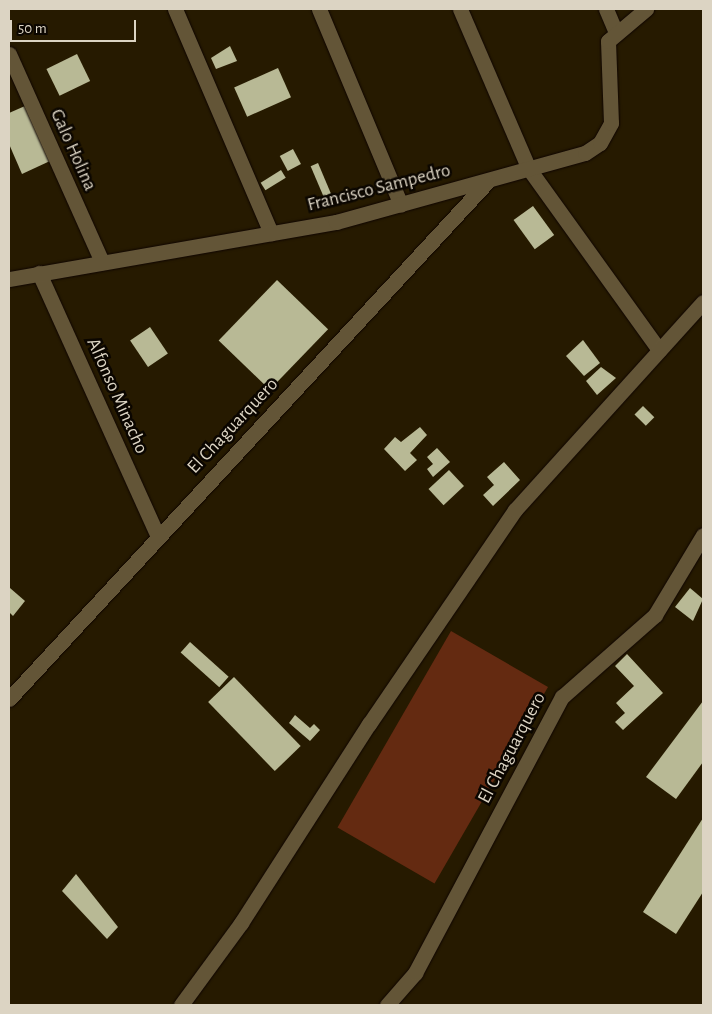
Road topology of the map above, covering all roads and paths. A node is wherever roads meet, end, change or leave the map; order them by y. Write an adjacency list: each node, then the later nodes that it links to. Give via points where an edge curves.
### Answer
1 (175, 9): 11 (street)
2 (319, 9): 10 (street)
3 (460, 9): 8 (street)
4 (606, 9): 6 (street)
5 (646, 9): 6 (street)
6 (616, 33): 8 (street, Francisco Sampedro, via 607,46 611,123 600,142 585,153)
7 (9, 54): 12 (street, Galo Holina)
8 (528, 169): 9 (street, Francisco Sampedro); 16 (street)
9 (487, 181): 10 (street, Francisco Sampedro); 18 (street, El Chaguarquero)
10 (401, 205): 11 (street, Francisco Sampedro)
11 (271, 233): 12 (street, Francisco Sampedro)
12 (102, 262): 13 (street, Francisco Sampedro)
13 (39, 272): 14 (street, Francisco Sampedro); 18 (street, Alfonso Minacho)
14 (9, 279)
15 (703, 302): 16 (street)
16 (658, 350): 20 (street, via 515,510 369,724 241,923)
17 (703, 535): 21 (street, El Chaguarquero, via 655,615 562,698 415,973)
18 (158, 536): 19 (street, El Chaguarquero)
19 (9, 699)
20 (181, 1005)
21 (387, 1005)

